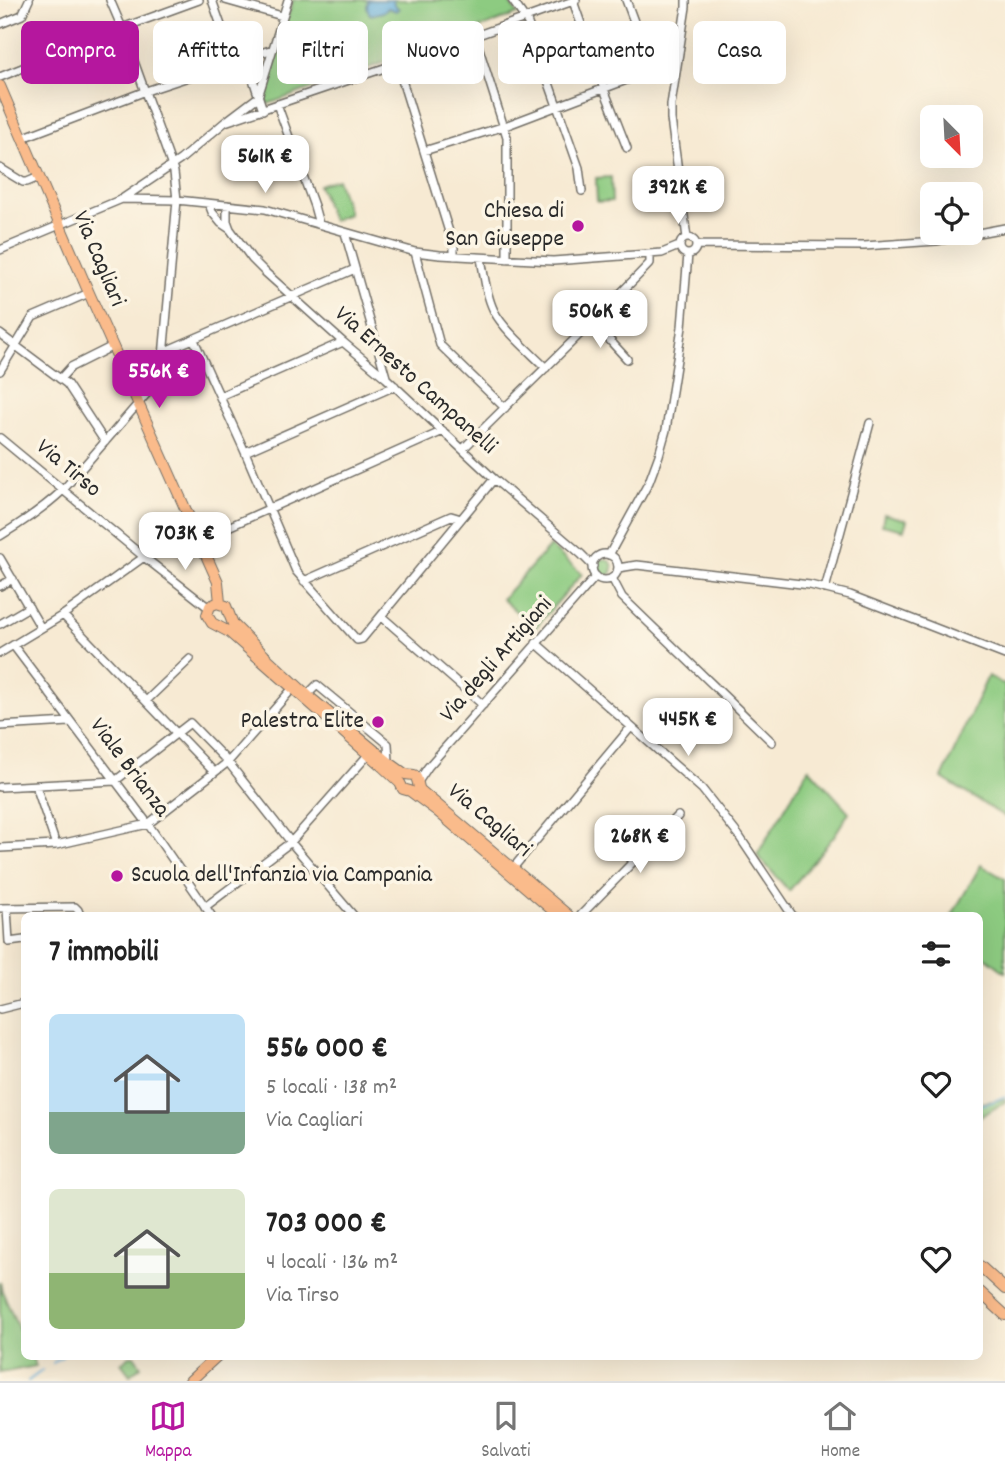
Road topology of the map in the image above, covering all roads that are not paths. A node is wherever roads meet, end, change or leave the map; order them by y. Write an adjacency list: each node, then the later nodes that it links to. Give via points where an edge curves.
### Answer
1 (29, 0): 17 (street, via 22,15)
2 (110, 0): 13 (street)
3 (199, 0): 16 (street)
4 (212, 0): 14 (street)
5 (225, 0): 11 (street)
6 (288, 0): 11 (street)
7 (512, 0): 12 (street)
8 (626, 0): 15 (street)
9 (575, 1): 12 (street); 33 (street)
10 (685, 3): 59 (street, via 670,105)
11 (282, 16): 19 (street)
12 (526, 18): 18 (street); 37 (street)
13 (119, 21)
14 (219, 21)
15 (634, 21)
16 (139, 22)
17 (0, 24)
18 (484, 33)
19 (273, 49): 20 (street); 26 (street)
20 (263, 52)
21 (484, 63): 40 (street)
22 (21, 69): 25 (street)
23 (382, 69): 36 (street)
24 (139, 73): 34 (street)
25 (0, 77)
26 (263, 80)
27 (167, 84): 34 (street)
28 (255, 84): 35 (street)
29 (262, 84): 35 (street)
30 (403, 84): 43 (street)
31 (617, 84): 33 (street)
32 (0, 86): 41 (main road, Via Cagliari)
33 (604, 89): 37 (street); 42 (street)
34 (146, 91): 41 (street); 44 (street)
35 (258, 97): 38 (street); 39 (street)
36 (277, 104): 38 (street); 55 (street)
37 (556, 106): 40 (street); 48 (street, via 579,168)
38 (263, 110): 39 (street)
39 (225, 122): 44 (street)
40 (505, 126): 43 (street); 68 (street)
41 (22, 138): 46 (main road, Via Cagliari)
42 (627, 148)
43 (424, 151): 66 (street)
44 (172, 165): 47 (street); 51 (street)
45 (0, 168): 46 (street, via 23,182)
46 (39, 177): 54 (main road, Via Cagliari)
47 (136, 190): 49 (street); 50 (street)
48 (582, 191)
49 (122, 199): 50 (street); 54 (street)
50 (139, 200): 51 (street)
51 (177, 200): 52 (street); 78 (street)
52 (209, 204): 53 (street); 57 (street, Via Ernesto Campanelli, via 216,218)
53 (227, 205): 55 (street, via 265,209); 57 (street, Via Ernesto Campanelli)
54 (60, 224): 62 (street); 70 (main road, Via Cagliari)
55 (319, 224): 58 (street)
56 (1005, 228): 60 (street, via 936,242 864,246)
57 (230, 229): 71 (street, Via Ernesto Campanelli, via 253,260)
58 (345, 233): 63 (street); 69 (street)
59 (687, 237): 60 (street); 61 (street)
60 (696, 245): 65 (street)
61 (679, 246): 64 (street); 65 (street)
62 (0, 250)
63 (415, 252): 66 (street); 87 (street, via 440,345)
64 (650, 254): 68 (street, via 553,261); 72 (street, via 650,263)
65 (688, 254): 101 (street, via 666,430 649,482)
66 (454, 256): 67 (street)
67 (481, 258): 68 (street); 80 (street, via 494,312)
68 (507, 259)
69 (355, 269): 71 (street); 82 (street)
70 (89, 293): 76 (street, via 33,317); 77 (main road, Via Cagliari)
71 (292, 297): 74 (street); 75 (street, Via Ernesto Campanelli)
72 (593, 323): 79 (street); 80 (street)
73 (0, 334): 76 (street)
74 (194, 340): 78 (street); 85 (street)
75 (343, 342): 82 (street, Via Ernesto Campanelli); 85 (street)
76 (16, 346): 81 (street); 83 (street)
77 (113, 346): 83 (street, via 71,367); 86 (main road, Via Cagliari)
78 (163, 352): 86 (street, via 159,376)
79 (627, 359)
80 (546, 368): 87 (street)
81 (0, 371)
82 (386, 378): 84 (street, Via Ernesto Campanelli)
83 (60, 379): 91 (street)
84 (395, 386): 89 (street, Via Ernesto Campanelli); 93 (street)
85 (220, 396): 93 (street)
86 (139, 402): 91 (street); 99 (main road, Via Cagliari)
87 (505, 408): 92 (street)
88 (870, 423): 112 (street)
89 (443, 431): 92 (street, Via Ernesto Campanelli); 96 (street)
90 (0, 438): 95 (street, Via Tirso)
91 (105, 442): 95 (street)
92 (463, 449): 94 (street, Via Ernesto Campanelli)
93 (245, 452): 96 (street)
94 (494, 479): 97 (street); 100 (street, Via Ernesto Campanelli)
95 (63, 490): 98 (street); 102 (street, Via Tirso)
96 (270, 508): 99 (street); 110 (street)
97 (461, 519): 110 (street, via 451,516); 118 (street)
98 (0, 536)
99 (199, 540): 113 (main road, Via Cagliari, via 218,582)
100 (582, 554): 103 (street, Via Ernesto Campanelli); 105 (street, Via Ernesto Campanelli)
101 (609, 555): 103 (street, Via Ernesto Campanelli); 106 (street)
102 (144, 557): 115 (street, Via Tirso); 117 (street)
103 (597, 557): 105 (street)
104 (1, 561): 109 (street)
105 (593, 566): 107 (street, Via Ernesto Campanelli)
106 (618, 568): 108 (street); 112 (street, via 637,565)
107 (596, 576): 108 (street); 122 (street, Via degli Artigiani)
108 (612, 578): 134 (street, via 622,597)
109 (12, 579): 111 (street); 114 (street)
110 (304, 581): 118 (street, via 356,639 362,639)
111 (0, 586)
112 (825, 589): 125 (street)
113 (220, 603): 115 (main road); 116 (main road)
114 (29, 607): 119 (street); 121 (street)
115 (209, 608): 120 (main road, via 208,618)
116 (229, 613): 120 (main road); 139 (main road, Via Cagliari, via 252,644)
117 (64, 615): 121 (street); 128 (street)
118 (381, 616): 129 (street)
119 (0, 624)
120 (218, 625): 127 (main road, Via Cagliari)
121 (41, 628): 123 (street)
122 (536, 643): 129 (street, Via degli Artigiani); 132 (street)
123 (13, 645): 124 (street); 130 (street, Viale Brianza)
124 (0, 653)
125 (1005, 655)
126 (190, 659): 128 (street)
127 (293, 688): 135 (main road, Via Cagliari); 136 (street)
128 (146, 701): 133 (street)
129 (483, 705): 137 (street, Via degli Artigiani)
130 (71, 722): 131 (street); 140 (street, Viale Brianza)
131 (0, 726)
132 (631, 727): 149 (street); 158 (street, via 702,789)
133 (177, 733): 136 (street, via 190,723); 138 (street); 140 (street)
134 (772, 742)
135 (368, 755): 139 (main road, Via Cagliari); 146 (street)
136 (228, 762): 138 (street); 146 (street)
137 (426, 769): 139 (street); 142 (street, Via degli Artigiani)
138 (215, 772): 145 (street)
139 (405, 777): 142 (main road, Via Cagliari, via 416,776); 142 (main road, Via Cagliari, via 403,789)
140 (115, 781): 141 (street); 145 (street, Viale Brianza)
141 (36, 786): 143 (street); 147 (street)
142 (415, 786): 149 (main road, Via Cagliari); 155 (main road, Via Cagliari, via 437,811)
143 (0, 787)
144 (678, 816): 157 (street)
145 (148, 824): 147 (street); 150 (street, Viale Brianza)
146 (291, 842): 150 (street); 154 (street)
147 (56, 845): 148 (street)
148 (0, 848)
149 (513, 868): 156 (main road, Via Cagliari)
150 (205, 907): 153 (street, Viale Brianza)
151 (4, 908): 152 (street, via 75,907); 159 (street, via 9,942)
152 (79, 912)
153 (209, 912)
154 (350, 912)
155 (553, 912)
156 (564, 912)
157 (585, 912)
158 (790, 912)
159 (21, 940)
160 (21, 1004): 161 (street)
161 (0, 1009)
162 (983, 1269): 163 (main road)
163 (1005, 1289)
164 (983, 1295): 165 (main road)
165 (1005, 1315)
166 (213, 1360): 167 (main road)
167 (190, 1381)

